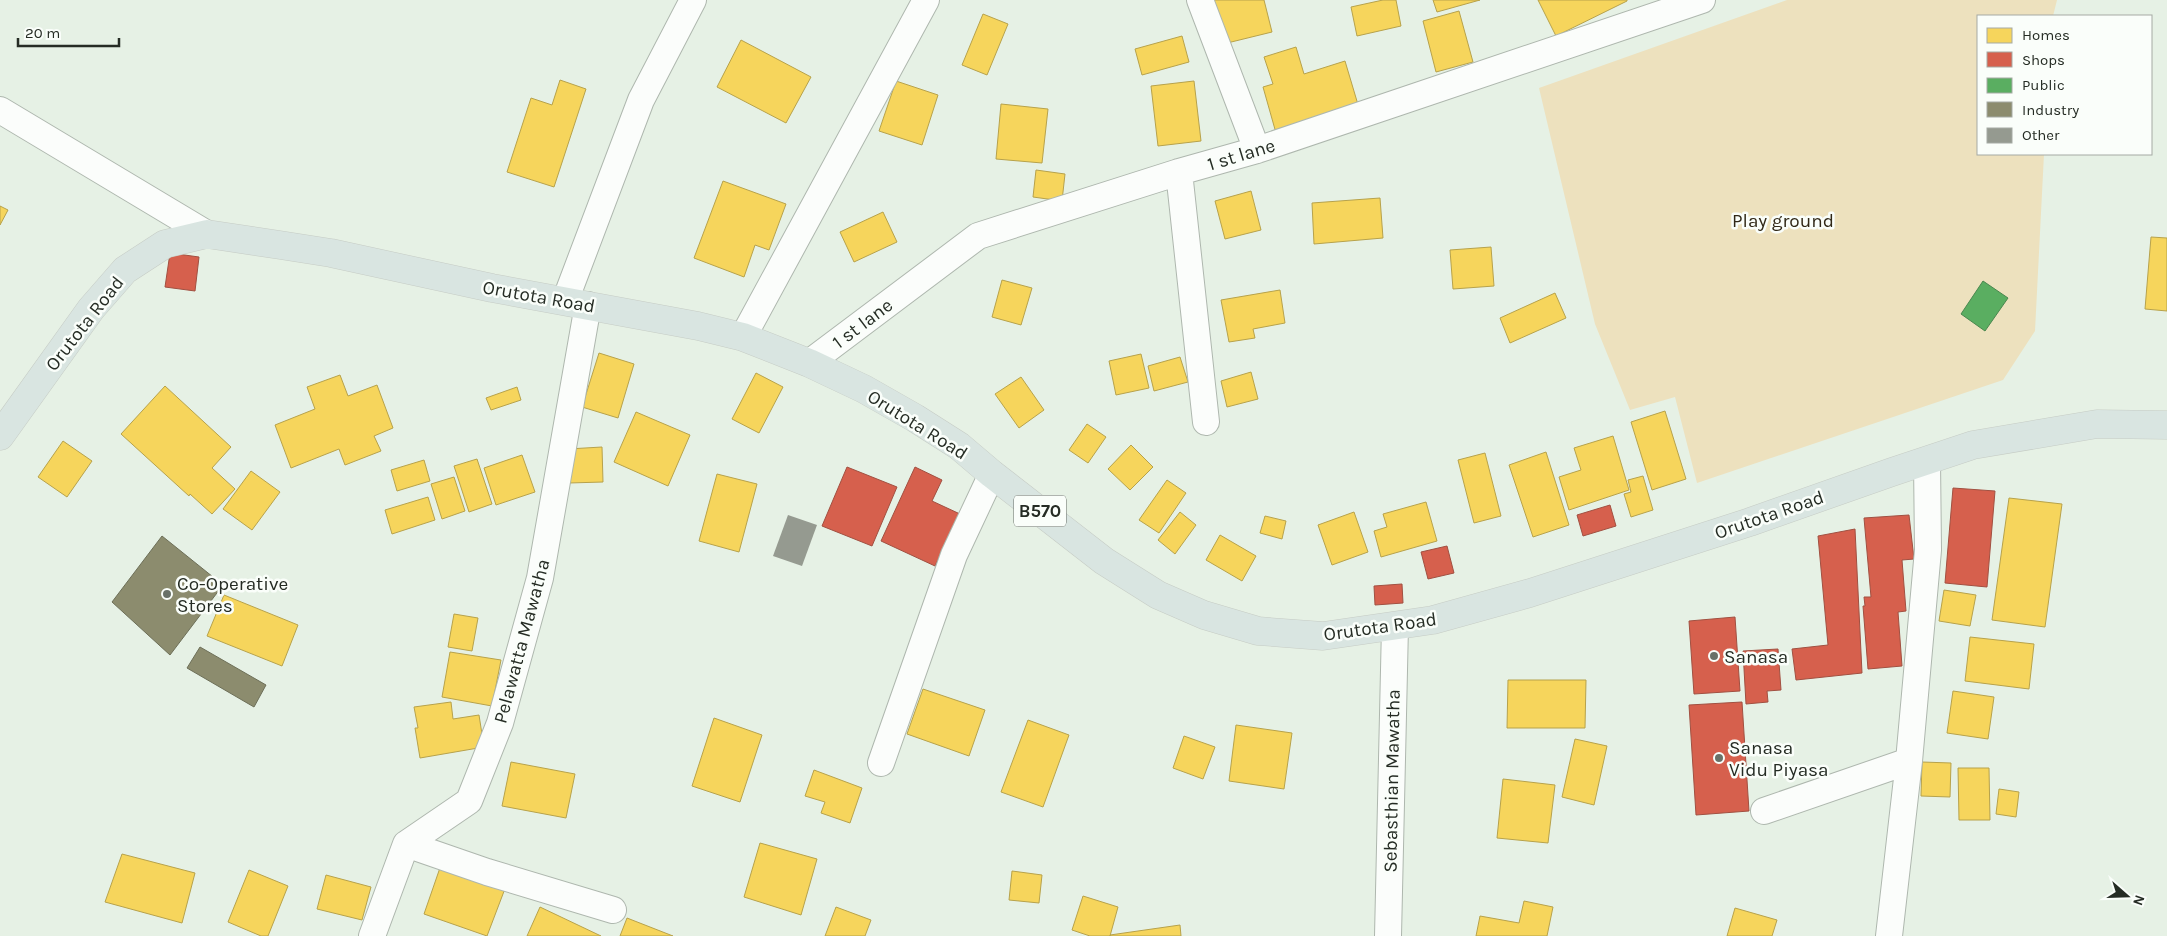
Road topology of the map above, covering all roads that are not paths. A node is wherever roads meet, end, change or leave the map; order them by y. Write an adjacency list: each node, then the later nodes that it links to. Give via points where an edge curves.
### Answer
1 (693, 0): 9 (street, Pelawatta Mawatha, via 641,100)
2 (926, 0): 10 (street)
3 (1200, 0): 6 (street)
4 (1702, 0): 6 (street, 1 st lane)
5 (0, 110): 8 (street)
6 (1257, 150): 7 (street, 1 st lane)
7 (1179, 172): 11 (street, 1 st lane, via 978,236); 12 (street)
8 (207, 234): 9 (main road, Orutota Road / B570, via 331,253); 14 (main road, Orutota Road / B570, via 165,244 125,270 91,309)
9 (576, 303): 10 (main road, Orutota Road / B570); 21 (street, Pelawatta Mawatha, via 540,578 500,723 469,801)
10 (743, 337): 11 (main road, Orutota Road / B570)
11 (809, 362): 16 (main road, Orutota Road / B570, via 864,389 960,446)
12 (1206, 422)
13 (2167, 425): 15 (main road, Orutota Road / B570, via 2098,424 2047,431 1973,445)
14 (0, 436)
15 (1927, 460): 17 (main road, Orutota Road / B570, via 1750,522 1530,593 1433,620); 18 (street, via 1928,550)
16 (992, 474): 17 (main road, Orutota Road / B570, via 1104,561 1158,595 1204,615 1258,631 1323,636); 19 (street, via 954,555)
17 (1395, 626): 24 (street, Sebasthian Mawatha)
18 (1909, 761): 20 (street); 25 (street)
19 (881, 763)
20 (1764, 811)
21 (406, 844): 22 (street); 23 (street)
22 (613, 910)
23 (372, 936)
24 (1388, 936)
25 (1889, 936)

